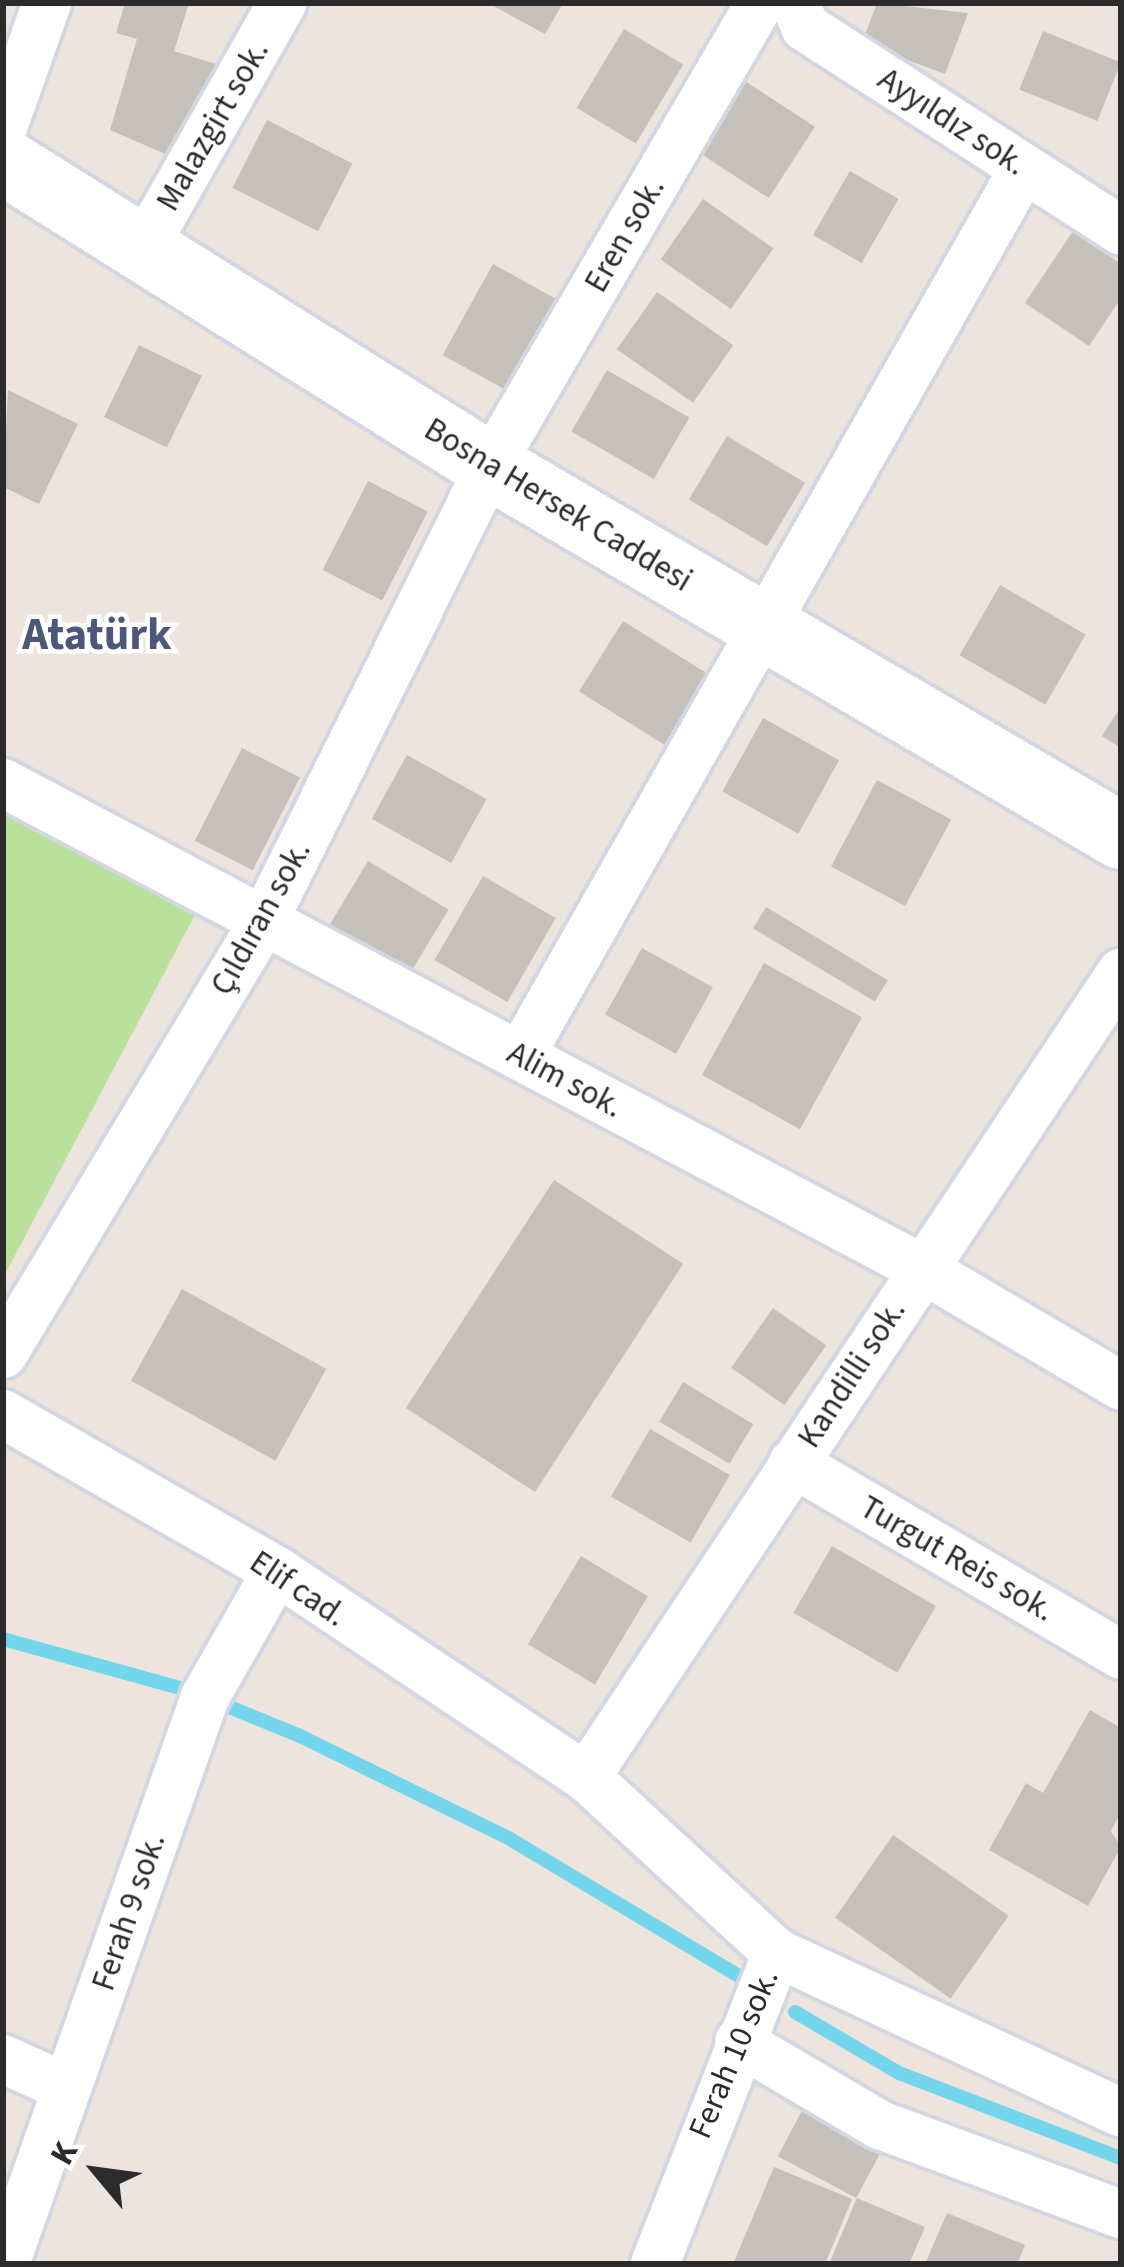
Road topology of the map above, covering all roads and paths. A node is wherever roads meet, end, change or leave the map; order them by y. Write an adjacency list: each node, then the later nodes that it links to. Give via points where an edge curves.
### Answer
1 (47, 3): 5 (street)
2 (282, 3): 9 (street, Malazgirt sok.)
3 (760, 3): 10 (street, Eren sok.)
4 (795, 3): 7 (street, Ayyıldız sok., via 806,27)
5 (3, 127)
6 (3, 161): 9 (main road, Bosna Hersek Caddesi)
7 (1024, 168): 8 (street, Ayyıldız sok.); 11 (street)
8 (1120, 226)
9 (143, 249): 10 (main road, Bosna Hersek Caddesi)
10 (490, 466): 11 (main road, Bosna Hersek Caddesi); 14 (street, Çıldıran sok.)
11 (757, 622): 13 (main road, Bosna Hersek Caddesi); 16 (street)
12 (3, 783): 14 (street, Alim sok.)
13 (1121, 836)
14 (264, 921): 16 (street, Alim sok.); 18 (street, Çıldıran sok.)
15 (1121, 973): 17 (street, Kandilli sok.)
16 (520, 1056): 17 (street, Alim sok.)
17 (921, 1268): 19 (street, Alim sok.); 21 (street, Kandilli sok.)
18 (3, 1354)
19 (1121, 1385)
20 (3, 1414): 22 (street, Elif cad.)
21 (793, 1463): 23 (street, Turgut Reis sok.); 24 (street, Kandilli sok.)
22 (277, 1571): 24 (street, Elif cad.); 28 (street, Ferah 9 sok., via 205,1697)
23 (1121, 1655)
24 (586, 1777): 25 (street, Ferah 10 sok.)
25 (777, 1953): 26 (street, Ferah 10 sok.); 29 (street)
26 (739, 2042): 30 (street, via 880,2126); 32 (street, Ferah 10 sok.)
27 (3, 2059): 28 (street)
28 (67, 2088): 31 (street, Ferah 9 sok.)
29 (1121, 2113)
30 (1121, 2214)
31 (5, 2264)
32 (655, 2264)

